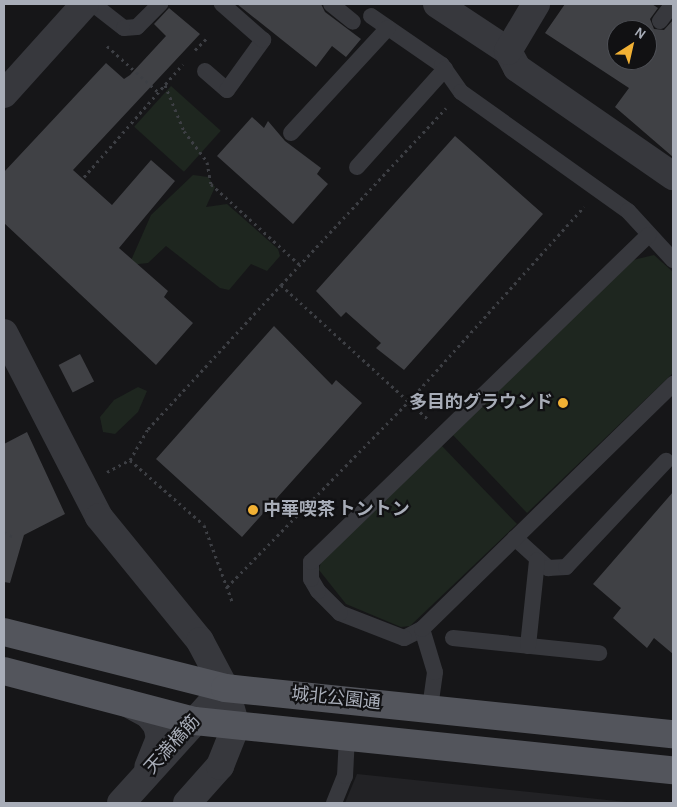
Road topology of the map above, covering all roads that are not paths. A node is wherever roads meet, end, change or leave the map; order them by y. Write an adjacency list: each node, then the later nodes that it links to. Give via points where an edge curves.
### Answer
1 (85, 4): 16 (street)
2 (93, 4): 3 (lane, via 124,28 137,27)
3 (160, 4)
4 (222, 4): 15 (lane, via 263,40 227,90)
5 (331, 4): 10 (lane)
6 (437, 4): 13 (street)
7 (536, 4): 13 (street)
8 (673, 4): 11 (lane)
9 (371, 16): 12 (lane)
10 (353, 22)
11 (660, 22)
12 (388, 28): 14 (lane); 17 (lane)
13 (508, 51): 19 (street, via 517,68)
14 (445, 69): 18 (lane); 20 (lane, via 461,92 628,211)
15 (205, 72)
16 (4, 94)
17 (291, 133)
18 (357, 167)
19 (673, 176)
20 (648, 235): 21 (lane); 27 (lane, via 311,562 311,578 318,591 340,613 404,638)
21 (673, 260)
22 (4, 333): 33 (street, via 99,517 200,641)
23 (673, 384): 25 (lane)
24 (666, 461): 26 (lane, via 572,564 548,568)
25 (515, 538): 26 (lane); 27 (lane)
26 (537, 560): 30 (lane)
27 (422, 629): 35 (lane, via 435,672)
28 (4, 632): 33 (main road, 城北公園通)
29 (453, 638): 30 (lane)
30 (528, 646): 31 (lane)
31 (599, 653)
32 (4, 671): 34 (main road, 城北公園通)
33 (225, 688): 35 (main road, 城北公園通); 36 (street, 天満橋筋); 37 (street)
34 (127, 702): 36 (main road, 城北公園通); 41 (street, via 148,714 160,738)
35 (430, 708): 38 (main road, 城北公園通)
36 (195, 721): 37 (main road, 城北公園通); 41 (street, 天満橋筋)
37 (236, 726): 39 (main road, 城北公園通); 43 (street, via 220,766)
38 (673, 734)
39 (347, 736): 40 (main road, 城北公園通); 44 (lane, via 345,776)
40 (673, 770)
41 (141, 782): 42 (street, 天満橋筋)
42 (121, 803)
43 (187, 803)
44 (334, 803)

